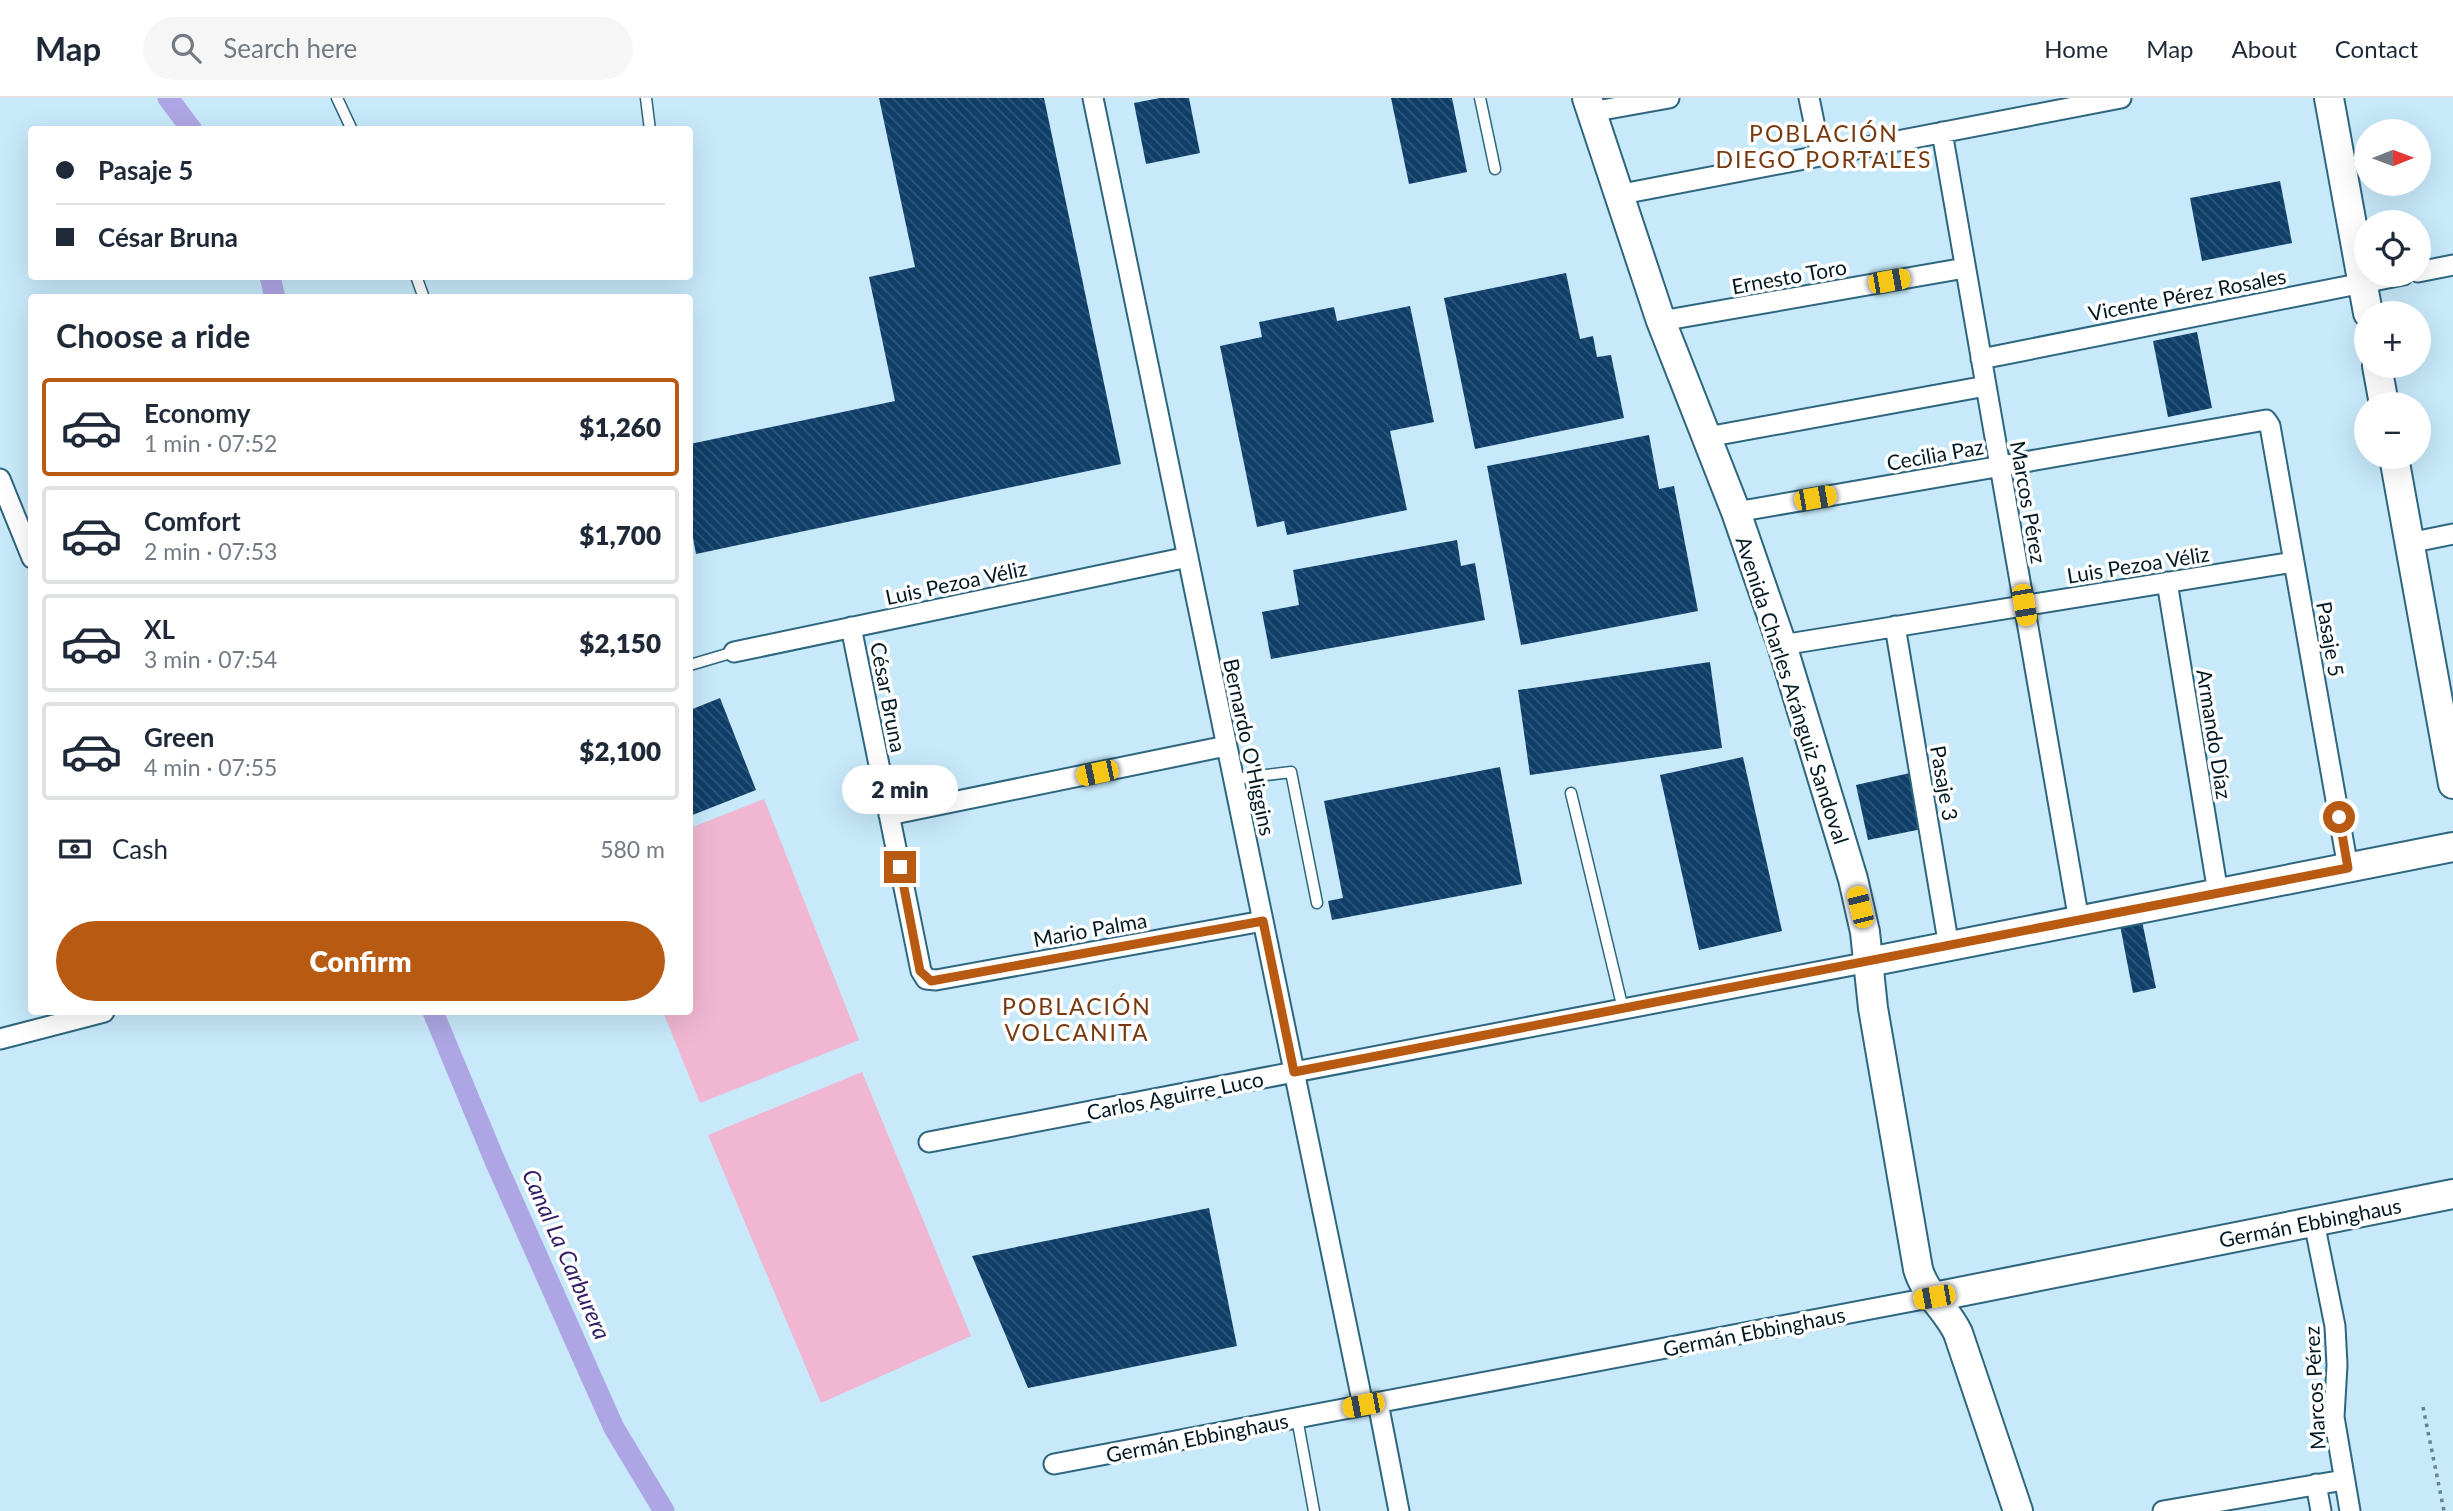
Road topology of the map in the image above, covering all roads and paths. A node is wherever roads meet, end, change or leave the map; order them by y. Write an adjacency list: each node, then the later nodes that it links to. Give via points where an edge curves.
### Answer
1 (337, 98): 11 (lane)
2 (646, 98): 12 (lane)
3 (1093, 98): 34 (street, Bernardo O'Higgins)
4 (1480, 98): 15 (lane)
5 (1669, 98): 10 (street)
6 (1810, 98): 14 (street)
7 (2121, 98): 9 (street)
8 (2329, 98): 17 (street)
9 (2055, 104): 13 (street)
10 (1589, 105): 16 (street, Avenida Charles Aránguiz Sandoval)
11 (350, 126)
12 (650, 126)
13 (1942, 132): 14 (street); 19 (street, Marcos Pérez)
14 (1821, 156): 16 (street)
15 (1495, 169)
16 (1617, 195): 22 (street, Avenida Charles Aránguiz Sandoval)
17 (2354, 238)
18 (2453, 265): 20 (street)
19 (1965, 268): 22 (street, Ernesto Toro); 23 (street, Marcos Pérez)
20 (2431, 269)
21 (2354, 285): 23 (street, Vicente Pérez Rosales)
22 (1661, 321): 26 (street, Avenida Charles Aránguiz Sandoval)
23 (1981, 359): 24 (street, Marcos Pérez)
24 (1986, 386): 26 (street); 27 (street, Marcos Pérez)
25 (2266, 420): 27 (street, Cecilia Paz); 35 (street, Pasaje 5)
26 (1707, 437): 30 (street, Avenida Charles Aránguiz Sandoval)
27 (2000, 466): 30 (street, Cecilia Paz); 37 (street, Marcos Pérez)
28 (2396, 469): 32 (street)
29 (0, 479): 33 (street)
30 (1736, 512): 40 (street, Avenida Charles Aránguiz Sandoval)
31 (2453, 534): 32 (street)
32 (2409, 542): 45 (street)
33 (28, 548)
34 (1188, 557): 39 (street, Luis Pezoa Véliz); 43 (street, Bernardo O'Higgins)
35 (2294, 562): 36 (street, Luis Pezoa Véliz); 49 (street, Pasaje 5)
36 (2167, 582): 37 (street, Luis Pezoa Véliz); 50 (street, Armando Díaz)
37 (2024, 605): 38 (street, Luis Pezoa Véliz); 53 (street, Marcos Pérez)
38 (1895, 626): 40 (street, Luis Pezoa Véliz); 54 (street, Pasaje 3)
39 (851, 627): 41 (street, Luis Pezoa Véliz); 47 (street, César Bruna)
40 (1782, 645): 55 (street, Avenida Charles Aránguiz Sandoval, via 1853,879)
41 (734, 652): 42 (lane)
42 (693, 664)
43 (1226, 746): 44 (street, Bernardo O'Higgins); 47 (street)
44 (1234, 779): 51 (lane, via 1291,772); 52 (street, Bernardo O'Higgins)
45 (2453, 784)
46 (1571, 793): 57 (lane)
47 (889, 815): 56 (street, César Bruna, via 920,971)
48 (2453, 847): 49 (street, Carlos Aguirre Luco)
49 (2348, 868): 50 (street, Carlos Aguirre Luco)
50 (2218, 893): 53 (street, Carlos Aguirre Luco)
51 (1317, 903)
52 (1263, 921): 56 (street, Mario Palma, via 936,981); 60 (street, Bernardo O'Higgins)
53 (2079, 921): 54 (street, Carlos Aguirre Luco)
54 (1949, 947): 55 (street, Carlos Aguirre Luco)
55 (1869, 962): 57 (street, Carlos Aguirre Luco); 64 (street, Avenida Charles Aránguiz Sandoval, via 1918,1269)
56 (926, 979)
57 (1623, 1009): 60 (street, Carlos Aguirre Luco)
58 (92, 1015): 59 (street)
59 (0, 1039)
60 (1294, 1072): 61 (street, Carlos Aguirre Luco); 65 (street, Bernardo O'Higgins)
61 (929, 1142)
62 (2453, 1194): 63 (street, Germán Ebbinghaus)
63 (2314, 1222): 64 (street, Germán Ebbinghaus); 69 (street, Marcos Pérez, via 2335,1326 2334,1417)
64 (1934, 1297): 65 (street, Germán Ebbinghaus); 73 (street, Avenida Charles Aránguiz Sandoval, via 1948,1312 1962,1344)
65 (1370, 1404): 67 (street, Germán Ebbinghaus); 72 (street, Bernardo O'Higgins)
66 (2423, 1407): 77 (path)
67 (1297, 1418): 68 (street, Germán Ebbinghaus); 71 (lane)
68 (1054, 1464)
69 (2344, 1479): 70 (street); 76 (street, Marcos Pérez)
70 (2316, 1484): 74 (street); 75 (street)
71 (1314, 1511)
72 (1399, 1511)
73 (2018, 1511)
74 (2163, 1511)
75 (2321, 1511)
76 (2350, 1511)
77 (2444, 1511)

